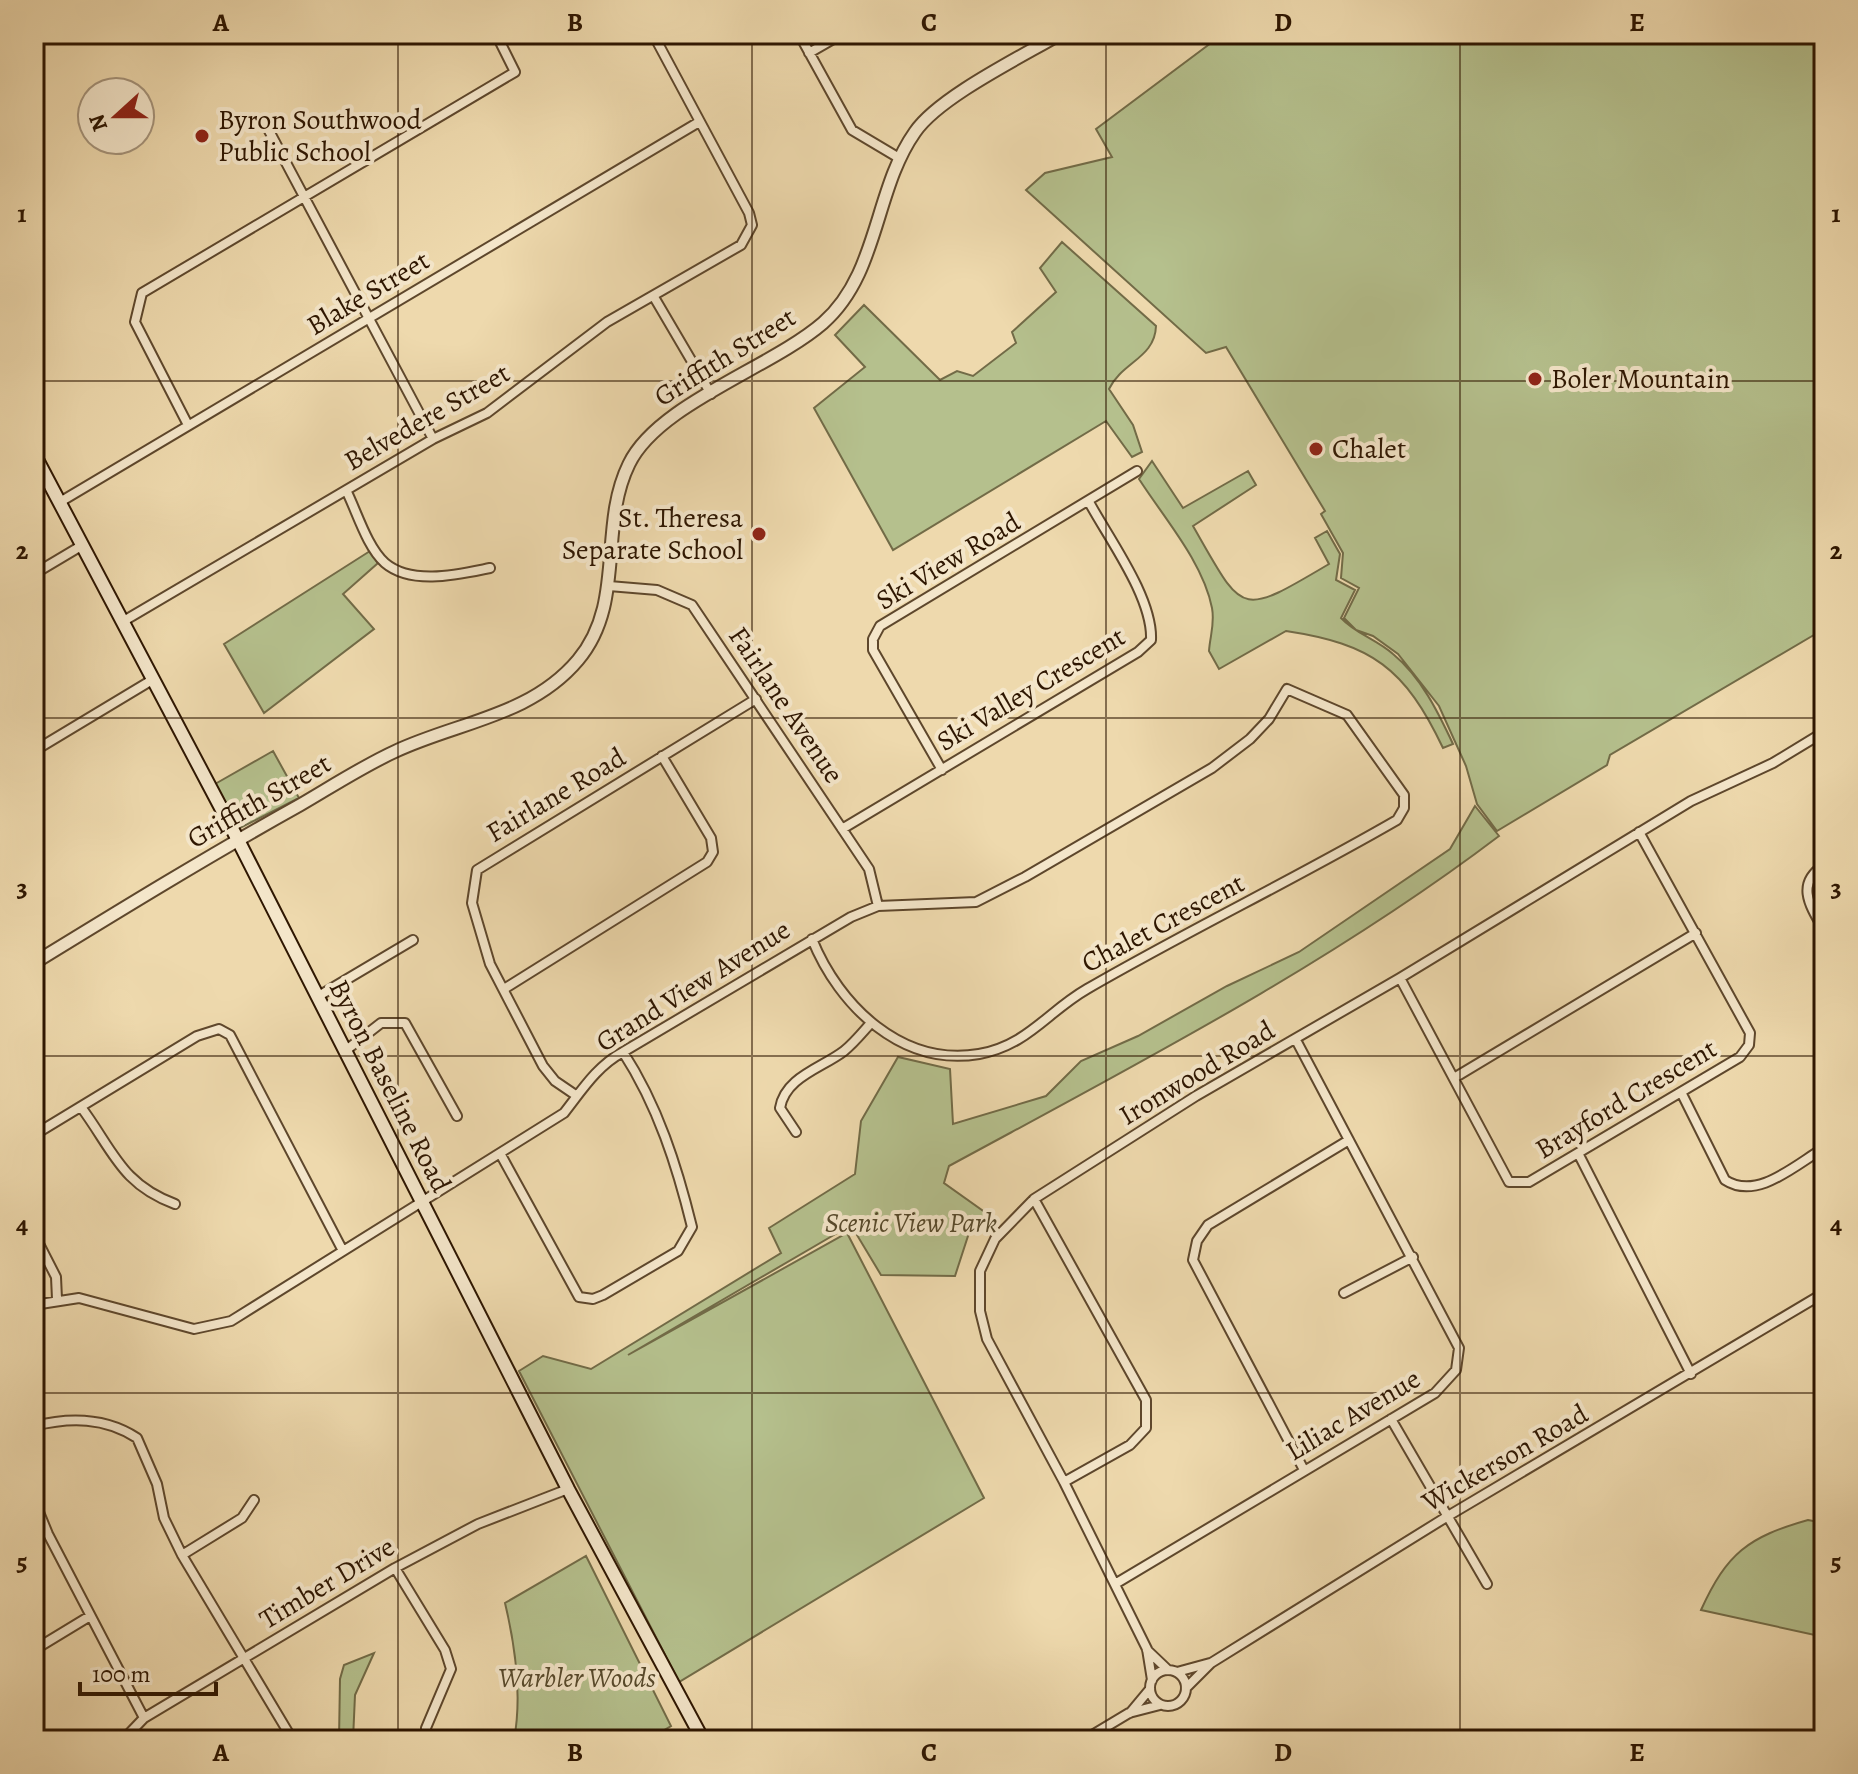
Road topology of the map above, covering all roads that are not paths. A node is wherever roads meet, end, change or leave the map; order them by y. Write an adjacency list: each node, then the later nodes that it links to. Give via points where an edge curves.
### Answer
1 (496, 34): 10 (street, via 515,72)
2 (653, 34): 7 (street)
3 (799, 34): 6 (street)
4 (842, 34): 6 (street)
5 (1060, 34): 9 (street, Griffith Street, via 961,93 917,128)
6 (809, 53): 9 (street, via 852,130)
7 (699, 122): 11 (street, Belvedere Street, via 752,225 746,239); 12 (street, Blake Street)
8 (267, 127): 10 (street)
9 (899, 158): 13 (street, Griffith Street, via 864,261 827,319 797,344)
10 (305, 196): 12 (street); 14 (street, via 142,293 135,322)
11 (654, 297): 13 (street); 15 (street, Belvedere Street, via 573,345 487,413)
12 (369, 319): 14 (street, Blake Street); 15 (street)
13 (711, 394): 24 (street, Griffith Street, via 653,431 629,464 618,500)
14 (188, 425): 19 (street, Blake Street)
15 (433, 439): 18 (street, Belvedere Street)
16 (34, 454): 19 (main road, Byron Baseline Road)
17 (1137, 471): 20 (street, Ski View Road)
18 (346, 490): 22 (street, via 385,563 407,575); 25 (street, Belvedere Street)
19 (60, 502): 21 (main road, Byron Baseline Road)
20 (1089, 502): 32 (street, Ski Valley Crescent, via 1144,602 1152,621 1151,640); 32 (street, Ski View Road, via 880,626 873,650)
21 (81, 546): 23 (street); 25 (main road, Byron Baseline Road)
22 (490, 568)
23 (34, 574)
24 (609, 586): 28 (street, Fairlane Avenue, via 657,590 692,605); 35 (street, Griffith Street, via 595,637 552,687 528,702 396,751)
25 (122, 622): 26 (main road, Byron Baseline Road)
26 (152, 680): 30 (street); 35 (main road, Byron Baseline Road)
27 (1287, 689): 37 (street, Grand View Avenue, via 1260,729 1212,768 1025,877 976,902); 46 (street, Chalet Crescent, via 1347,715 1357,726 1404,795 1397,820 1083,991 1009,1045 977,1054 932,1053 900,1043)
28 (756, 699): 31 (street, Fairlane Road); 33 (street, Fairlane Avenue)
29 (1824, 732): 34 (street, Ironwood Road)
30 (34, 751)
31 (662, 756): 44 (street, Fairlane Road, via 477,870 472,903 490,964); 44 (street, via 711,838 713,852 707,862)
32 (942, 770): 33 (street, Ski Valley Crescent)
33 (842, 829): 37 (street, Fairlane Avenue, via 869,869)
34 (1639, 832): 39 (street, Brayford Crescent); 43 (street, Ironwood Road)
35 (238, 840): 42 (street, Griffith Street); 45 (main road, Byron Baseline Road)
36 (1824, 865): 38 (street, via 1806,887)
37 (878, 906): 40 (street, Grand View Avenue)
38 (1824, 930)
39 (1696, 933): 50 (street); 51 (street, Brayford Crescent, via 1750,1033 1749,1045 1740,1057)
40 (812, 939): 46 (street, Chalet Crescent, via 844,993); 49 (street, Grand View Avenue)
41 (413, 940): 45 (street)
42 (34, 963)
43 (1400, 978): 47 (street, Ironwood Road); 50 (street, Brayford Crescent)
44 (504, 989): 52 (street, Fairlane Road, via 543,1066)
45 (317, 997): 48 (main road, Byron Baseline Road)
46 (870, 1024): 55 (street, via 842,1053 782,1095 780,1108)
47 (1296, 1040): 57 (street, Liliac Avenue); 61 (street, Ironwood Road, via 1196,1096)
48 (345, 1051): 54 (street, via 381,1023 405,1023); 62 (main road, Byron Baseline Road)
49 (623, 1052): 52 (street, Grand View Avenue, via 593,1075); 60 (street, via 658,1113 688,1211 692,1227 678,1251 603,1295 579,1297)
50 (1454, 1078): 59 (street, Brayford Crescent, via 1509,1182 1529,1182)
51 (1681, 1092): 58 (street, via 1725,1180 1736,1187 1752,1189); 59 (street, Brayford Crescent)
52 (577, 1096): 60 (street, Grand View Avenue, via 564,1113)
53 (81, 1107): 56 (street); 63 (street, via 123,1172 154,1196); 65 (street, via 197,1036 219,1029 230,1035)
54 (457, 1116)
55 (796, 1132)
56 (34, 1135)
57 (1349, 1140): 66 (street, Liliac Avenue); 74 (street, via 1208,1225 1193,1260)
58 (1824, 1148)
59 (1578, 1153): 71 (street)
60 (501, 1155): 62 (street, Grand View Avenue)
61 (1034, 1199): 75 (street, Ironwood Road, via 995,1239 980,1271 980,1311 987,1339); 75 (street, via 1146,1400 1146,1428 1130,1445)
62 (424, 1201): 65 (street, Grand View Avenue); 76 (main road, Byron Baseline Road)
63 (175, 1204)
64 (34, 1234): 69 (street, via 56,1277)
65 (343, 1251): 69 (street, Grand View Avenue, via 254,1309 212,1327 194,1329 79,1298)
66 (1413, 1257): 67 (street); 72 (street, Liliac Avenue, via 1459,1348 1459,1359 1449,1381)
67 (1344, 1293)
68 (1824, 1293): 71 (street, Wickerson Road)
69 (57, 1299): 70 (street, Grand View Avenue)
70 (34, 1305)
71 (1691, 1374): 79 (street, Wickerson Road)
72 (1391, 1419): 74 (street, Liliac Avenue); 79 (street)
73 (34, 1426): 80 (street, via 93,1419 137,1438)
74 (1304, 1470): 82 (street, Liliac Avenue)
75 (1064, 1482): 82 (street, Ironwood Road)
76 (568, 1489): 81 (street, Timber Drive, via 478,1524); 98 (main road, Byron Baseline Road)
77 (34, 1500): 84 (street)
78 (254, 1500): 80 (street, via 242,1518)
79 (1448, 1516): 83 (street); 88 (street, Wickerson Road)
80 (182, 1555): 87 (street)
81 (395, 1568): 87 (street, Timber Drive); 95 (street, via 451,1669)
82 (1115, 1584): 85 (street, Ironwood Road)
83 (1487, 1584)
84 (90, 1616): 86 (street); 94 (street)
85 (1147, 1649): 89 (street, Ironwood Road); 90 (street, Ironwood Road)
86 (34, 1650)
87 (243, 1659): 94 (street, Timber Drive); 97 (street)
88 (1211, 1663): 89 (street, Wickerson Road); 91 (street, Wickerson Road)
89 (1172, 1671): 90 (street, Wickerson Road); 91 (street, Ironwood Road)
90 (1151, 1685): 92 (street); 93 (street)
91 (1186, 1688): 92 (street, Wickerson Road, via 1178,1704)
92 (1160, 1705): 93 (street)
93 (1129, 1713): 99 (street)
94 (144, 1718): 96 (street, Timber Drive)
95 (426, 1728)
96 (123, 1740)
97 (288, 1740)
98 (703, 1740)
99 (1084, 1740)

